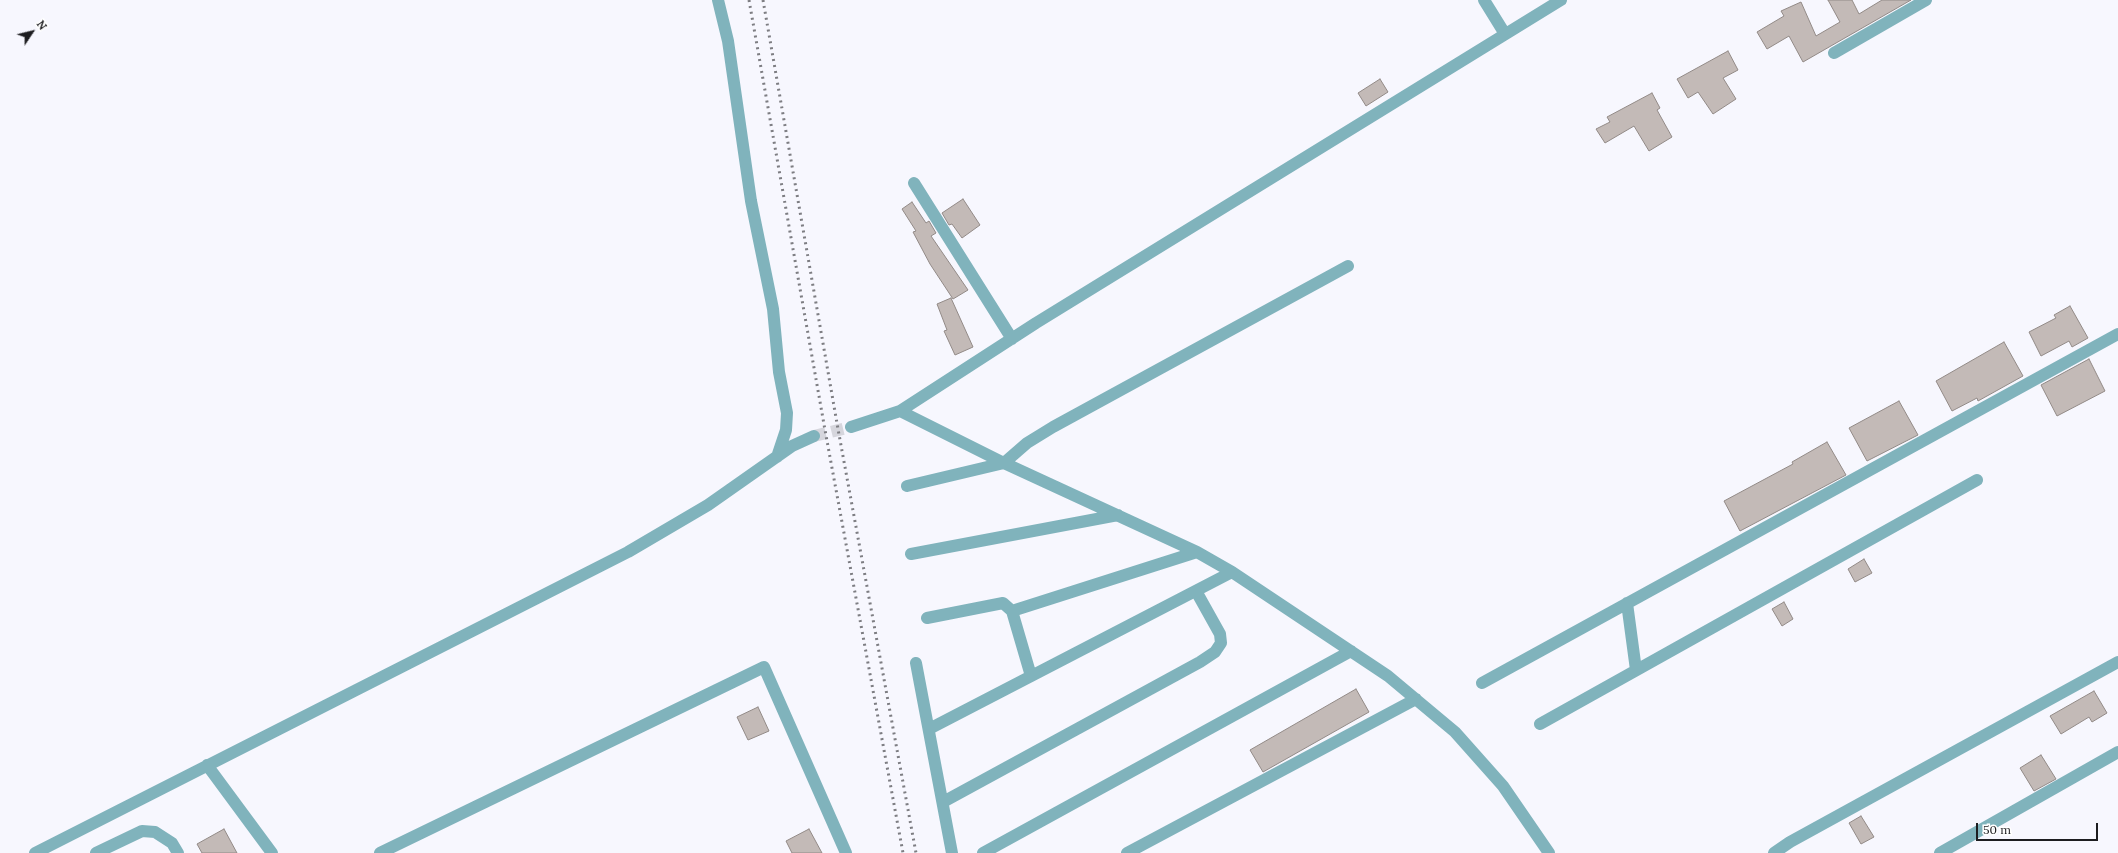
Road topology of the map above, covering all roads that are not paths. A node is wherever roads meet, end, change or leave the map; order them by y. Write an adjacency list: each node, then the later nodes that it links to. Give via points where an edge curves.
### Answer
1 (718, 0): 14 (street, via 728,41 751,201 773,309 778,372 787,413 786,430)
2 (1484, 0): 5 (street)
3 (1561, 0): 5 (street)
4 (1926, 0): 6 (street)
5 (1504, 34): 10 (street)
6 (1834, 53)
7 (914, 183): 10 (street)
8 (1348, 266): 15 (street, via 1053,427 1027,443)
9 (2118, 334): 23 (street)
10 (1012, 339): 11 (street)
11 (900, 411): 12 (street); 15 (street)
12 (851, 427)
13 (814, 436): 14 (street, via 792,446)
14 (777, 457): 36 (street, via 708,505 628,552)
15 (1004, 462): 17 (street); 18 (street)
16 (1977, 480): 29 (street)
17 (907, 486)
18 (1118, 515): 19 (street); 20 (street)
19 (1197, 552): 21 (street); 24 (street)
20 (910, 554)
21 (1232, 572): 22 (street); 26 (street)
22 (1196, 591): 30 (street); 37 (street, via 1220,634 1221,643 1215,652)
23 (1627, 603): 29 (street); 31 (street)
24 (1012, 611): 25 (street, via 1007,604 1000,603); 30 (street)
25 (927, 618)
26 (1351, 651): 32 (street); 45 (street)
27 (916, 662): 34 (street)
28 (2118, 662): 48 (street)
29 (1636, 670): 33 (street)
30 (1031, 676): 34 (street)
31 (1482, 683)
32 (1416, 699): 46 (street); 47 (street, via 1455,732 1503,786)
33 (1540, 724)
34 (929, 729): 37 (street)
35 (2118, 752): 49 (street)
36 (207, 766): 38 (street); 41 (street)
37 (943, 802): 44 (street)
38 (35, 853)
39 (96, 853): 40 (street, via 142,831 155,832 172,843)
40 (178, 853)
41 (272, 853)
42 (380, 853): 43 (street, via 764,667)
43 (846, 853)
44 (952, 853)
45 (983, 853)
46 (1127, 853)
47 (1549, 853)
48 (1774, 853)
49 (1940, 853)

